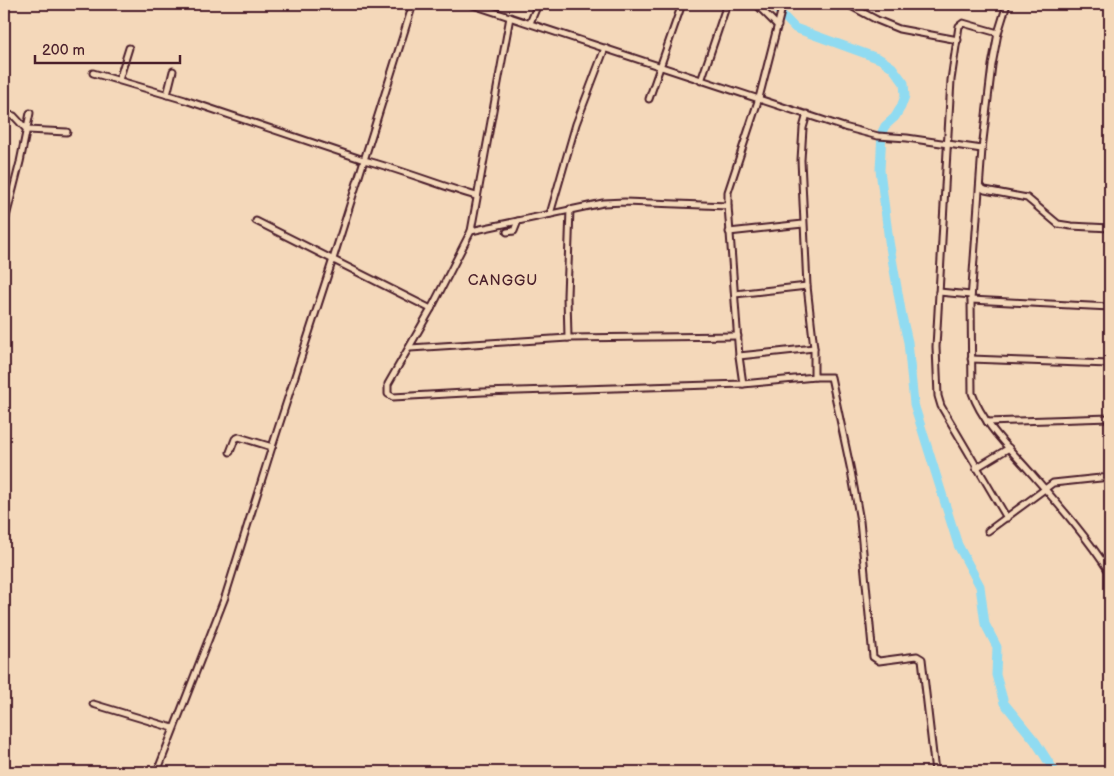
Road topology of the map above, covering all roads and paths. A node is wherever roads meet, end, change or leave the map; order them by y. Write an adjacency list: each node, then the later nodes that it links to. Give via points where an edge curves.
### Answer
1 (412, 4): 32 (street)
2 (470, 4): 10 (street)
3 (538, 4): 11 (street)
4 (682, 4): 17 (street)
5 (727, 4): 21 (street)
6 (756, 4): 12 (street)
7 (784, 4): 12 (street)
8 (847, 4): 14 (street, via 899,29)
9 (1007, 4): 13 (street)
10 (510, 17): 11 (street); 34 (street)
11 (530, 23): 16 (street)
12 (778, 24): 23 (street)
13 (998, 33): 14 (street, via 962,23); 31 (street)
14 (958, 40): 30 (street)
15 (129, 48): 20 (street)
16 (605, 48): 17 (street); 39 (street, via 576,124)
17 (660, 67): 21 (street); 24 (street)
18 (173, 71): 22 (street)
19 (94, 73): 20 (street)
20 (119, 80): 22 (street)
21 (701, 81): 23 (street)
22 (167, 95): 32 (street)
23 (759, 98): 27 (street); 37 (street, via 731,179)
24 (649, 99)
25 (30, 113): 28 (street)
26 (4, 114): 28 (street, via 14,116)
27 (807, 114): 30 (street, via 878,136); 42 (street, via 803,128)
28 (27, 130): 29 (street); 36 (street)
29 (67, 132)
30 (949, 143): 31 (street); 50 (street)
31 (982, 148): 33 (street)
32 (364, 160): 34 (street); 48 (street)
33 (980, 187): 44 (street, via 1027,198 1058,224); 52 (street)
34 (476, 196): 45 (street)
35 (4, 199): 36 (street)
36 (10, 200): 43 (street)
37 (728, 206): 38 (street, via 625,202); 47 (street)
38 (570, 209): 39 (street); 56 (street)
39 (550, 214): 41 (street)
40 (256, 221): 48 (street)
41 (518, 221): 45 (street); 46 (street, via 515,230)
42 (803, 224): 47 (street); 49 (street)
43 (4, 225)
44 (1110, 228)
45 (471, 231): 54 (street)
46 (507, 232)
47 (730, 232): 51 (street)
48 (333, 259): 54 (street); 66 (street)
49 (807, 286): 51 (street); 58 (street)
50 (939, 292): 52 (street); 69 (street, via 938,396)
51 (735, 294): 55 (street)
52 (971, 298): 53 (street); 60 (street)
53 (1110, 307)
54 (431, 309): 57 (street)
55 (738, 336): 56 (street); 59 (street)
56 (568, 338): 57 (street)
57 (410, 348): 63 (street, via 388,384 388,394 393,397)
58 (814, 348): 59 (street); 62 (street)
59 (739, 356): 63 (street)
60 (970, 359): 61 (street); 65 (street, via 972,393)
61 (1110, 364)
62 (816, 377): 63 (street); 78 (street, via 831,377 839,409 860,521 874,657 879,661 917,656 922,659)
63 (743, 384)
64 (1110, 418): 65 (street)
65 (987, 422): 67 (street)
66 (272, 447): 68 (street, via 239,437); 76 (street, via 225,597)
67 (1009, 448): 69 (street); 71 (street)
68 (230, 452)
69 (976, 468): 72 (street)
70 (1110, 477): 71 (street, via 1059,482)
71 (1045, 489): 72 (street); 74 (street)
72 (1007, 518): 73 (street)
73 (988, 531)
74 (1110, 573)
75 (93, 704): 76 (street)
76 (173, 728): 77 (street)
77 (157, 772)
78 (935, 772)

